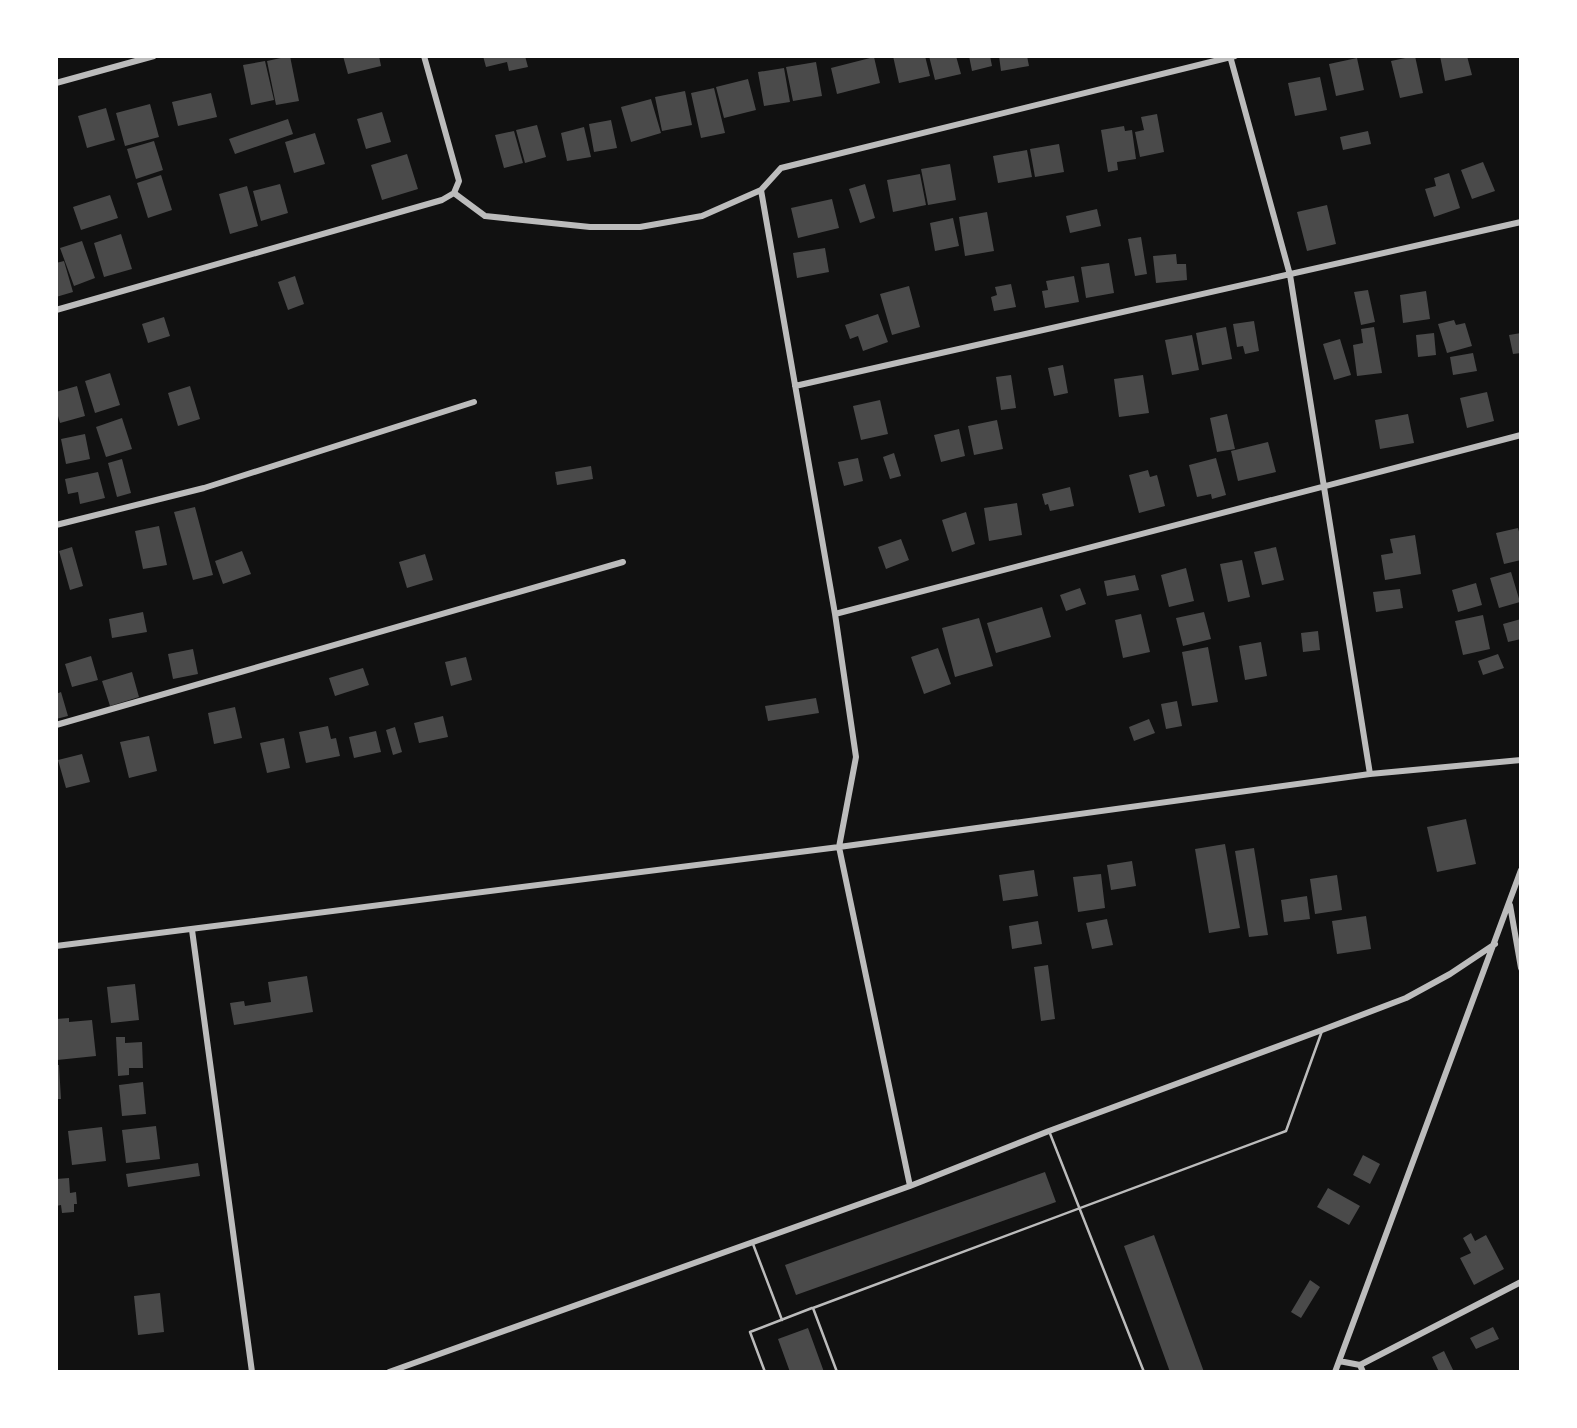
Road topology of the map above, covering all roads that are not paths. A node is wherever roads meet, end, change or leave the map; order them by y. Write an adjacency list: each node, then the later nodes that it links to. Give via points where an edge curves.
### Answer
1 (154, 56): 4 (street)
2 (424, 56): 6 (street, via 459,181)
3 (1232, 56): 5 (street, via 781,168); 8 (street)
4 (56, 83)
5 (761, 190): 6 (street, via 702,216 640,227 590,227 485,216); 10 (street)
6 (454, 194): 9 (street)
7 (1521, 222): 8 (street)
8 (1290, 275): 10 (street); 13 (street)
9 (56, 310)
10 (795, 386): 16 (street)
11 (474, 402): 14 (street, via 204,488)
12 (1521, 435): 13 (street)
13 (1324, 486): 16 (street); 19 (street)
14 (56, 525)
15 (623, 562): 17 (street)
16 (835, 614): 20 (street, via 856,757)
17 (56, 725)
18 (1521, 760): 19 (street)
19 (1370, 774): 20 (street)
20 (839, 847): 23 (street); 29 (street)
21 (1521, 870): 22 (street)
22 (1510, 904): 24 (street); 26 (street)
23 (192, 930): 25 (street); 37 (street)
24 (1495, 944): 27 (street, via 1406,998); 35 (street)
25 (56, 946)
26 (1521, 968)
27 (1322, 1030): 28 (street); 30 (lane, via 1286,1131)
28 (1049, 1131): 29 (street); 30 (lane)
29 (910, 1186): 31 (street)
30 (1078, 1208): 33 (lane); 41 (lane)
31 (752, 1242): 34 (lane); 38 (street)
32 (1521, 1282): 36 (street)
33 (813, 1308): 34 (lane); 40 (lane)
34 (782, 1320): 39 (lane, via 750,1332)
35 (1339, 1362): 36 (street); 42 (street)
36 (1362, 1368)
37 (252, 1372)
38 (388, 1372)
39 (765, 1372)
40 (837, 1372)
41 (1144, 1372)
42 (1335, 1372)

